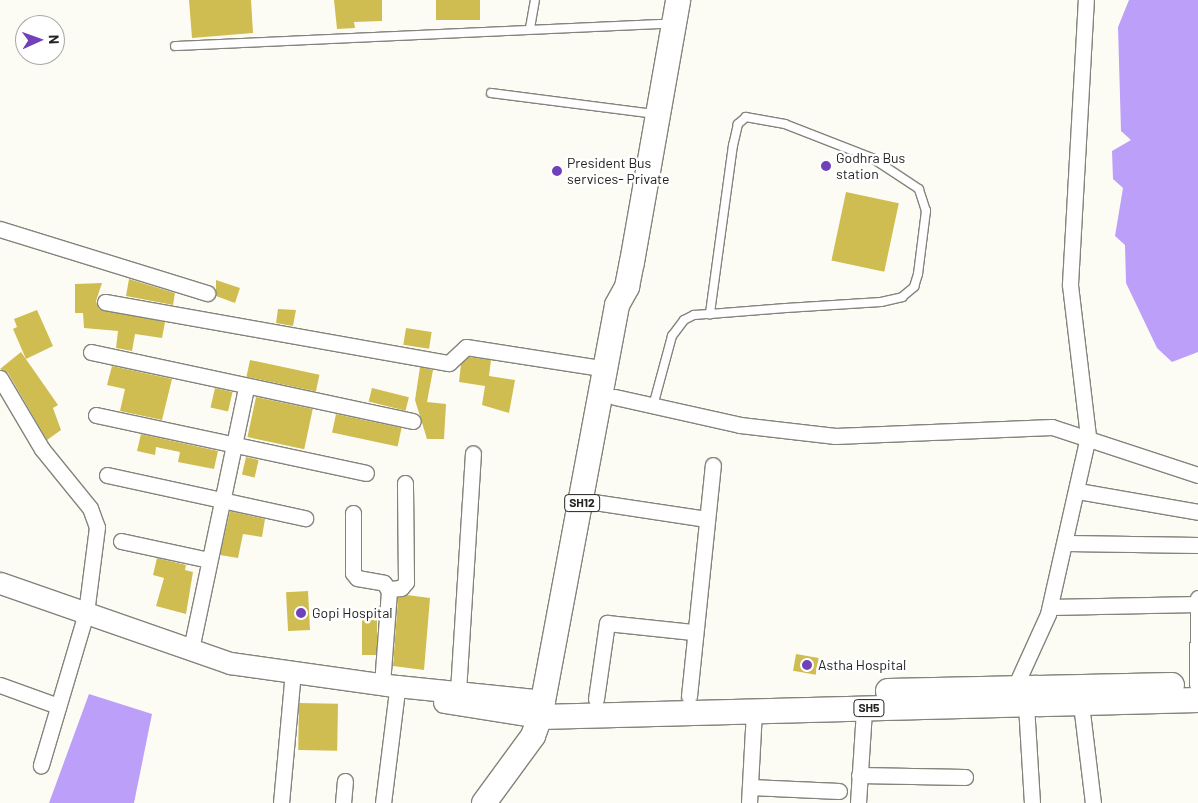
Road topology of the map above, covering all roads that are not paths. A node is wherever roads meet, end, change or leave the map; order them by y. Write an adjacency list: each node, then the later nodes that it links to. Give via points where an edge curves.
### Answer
1 (535, 0): 5 (lane)
2 (678, 0): 4 (main road, SH12)
3 (1086, 0): 22 (street, via 1070,284)
4 (674, 24): 5 (lane); 8 (main road, SH12)
5 (530, 28): 6 (lane)
6 (174, 46)
7 (491, 93): 8 (lane)
8 (658, 114): 10 (main road, SH12)
9 (0, 229): 11 (street)
10 (627, 287): 15 (main road, SH12, via 617,305); 18 (main road, SH12, via 630,308)
11 (207, 293)
12 (105, 302): 15 (street, via 449,363 466,347)
13 (710, 314): 13 (lane, via 902,297 914,287 918,274 926,211 919,189 872,158 785,124 746,117 738,124 733,145); 19 (lane, via 684,320 672,336)
14 (91, 352): 17 (street)
15 (606, 369): 60 (main road, SH12)
16 (0, 378): 46 (street, via 42,449 95,517 97,540)
17 (246, 387): 21 (street); 23 (street)
18 (615, 397): 19 (street); 32 (main road, SH12)
19 (653, 406): 22 (street, via 740,425 835,436 1052,427)
20 (96, 415): 23 (street)
21 (413, 421)
22 (1088, 436): 28 (street); 30 (street)
23 (234, 445): 26 (street); 31 (street)
24 (474, 453): 53 (street)
25 (713, 465): 36 (street)
26 (366, 473)
27 (107, 474): 31 (street)
28 (1198, 475)
29 (404, 483): 42 (street, via 406,582 401,588)
30 (1078, 491): 33 (street); 38 (street)
31 (221, 500): 35 (street); 40 (street)
32 (594, 502): 36 (street); 60 (main road, SH12)
33 (1198, 512)
34 (353, 513): 42 (street, via 353,573)
35 (305, 518)
36 (706, 519): 47 (street)
37 (121, 541): 40 (street)
38 (1067, 543): 39 (street); 45 (street)
39 (1198, 544)
40 (209, 560): 48 (street)
41 (0, 583): 46 (main road)
42 (389, 589): 50 (street)
43 (1198, 598): 44 (street)
44 (1198, 604): 45 (street); 52 (street)
45 (1050, 607): 55 (street)
46 (86, 613): 48 (main road); 58 (street)
47 (694, 632): 54 (street); 56 (street, via 607,623)
48 (191, 649): 49 (main road, via 230,662)
49 (292, 670): 50 (main road); 68 (street)
50 (391, 687): 53 (main road); 60 (main road); 70 (street)
51 (1, 689): 58 (street)
52 (1198, 689): 55 (main road, SH5); 57 (main road, SH5)
53 (458, 690): 60 (main road)
54 (689, 696): 55 (main road, SH5); 56 (main road, SH5)
55 (1020, 697): 57 (main road, SH5); 59 (main road, SH5); 75 (street)
56 (596, 698): 60 (main road, SH5)
57 (1081, 704): 76 (street)
58 (58, 706): 62 (street)
59 (864, 708): 61 (main road, SH5); 63 (street)
60 (549, 709): 61 (main road, SH5); 71 (main road); 72 (main road, via 535,757)
61 (754, 711): 66 (street)
62 (41, 765)
63 (859, 775): 64 (street); 74 (street)
64 (965, 778)
65 (345, 780): 69 (street)
66 (750, 787): 67 (street); 73 (street)
67 (839, 791)
68 (280, 803)
69 (342, 803)
70 (384, 803)
71 (484, 803)
72 (502, 803)
73 (749, 803)
74 (858, 803)
75 (1032, 803)
76 (1093, 803)

